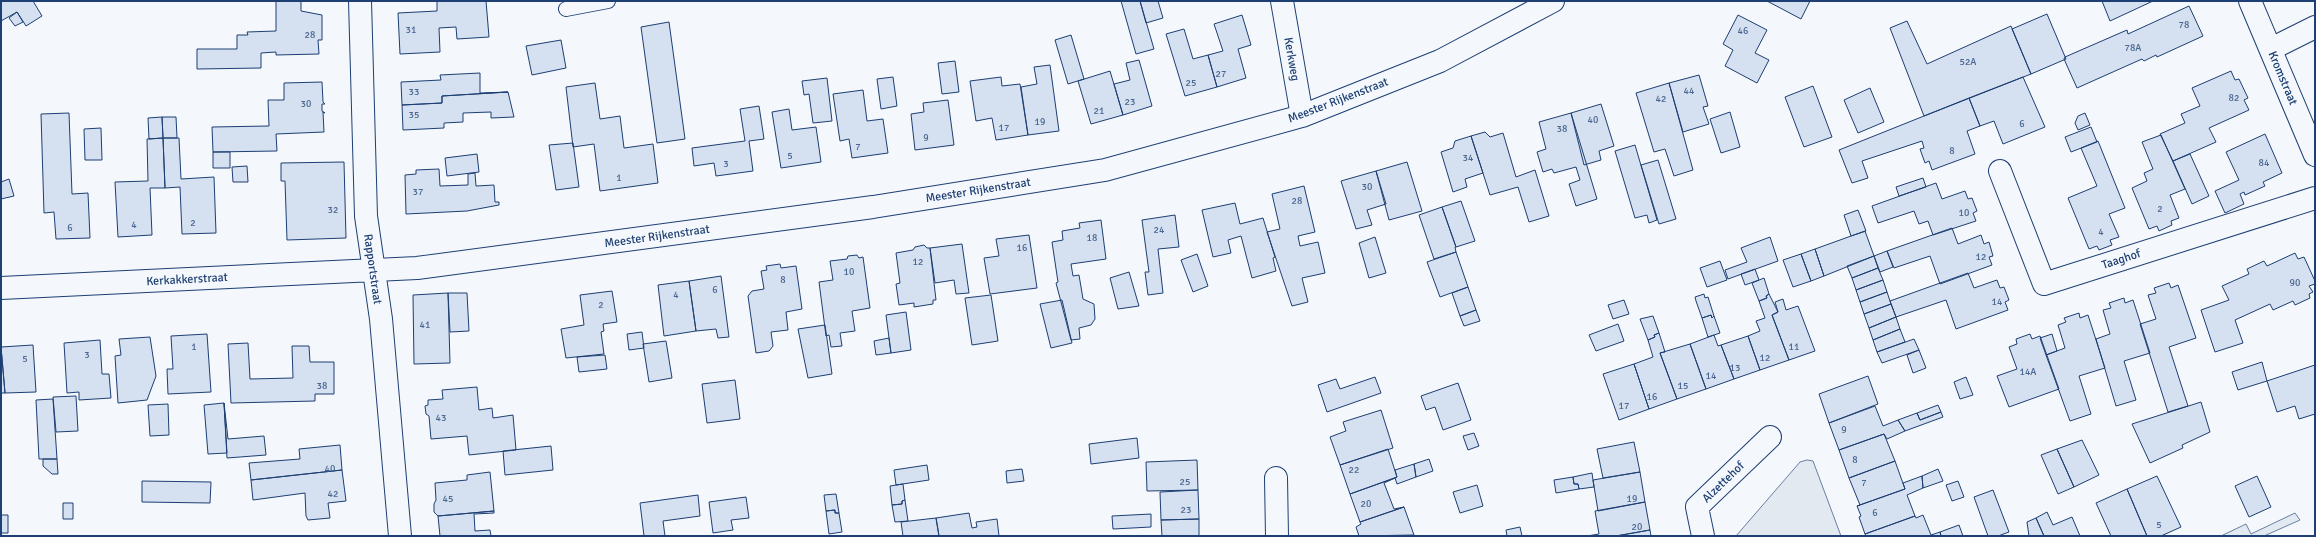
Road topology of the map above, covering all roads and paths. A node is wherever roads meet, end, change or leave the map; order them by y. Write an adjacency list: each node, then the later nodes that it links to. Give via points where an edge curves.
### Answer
1 (360, 1): 13 (street, Rapportstraat, via 366,216)
2 (608, 1): 6 (lane)
3 (1282, 1): 9 (street, Kerkweg)
4 (1553, 1): 9 (street, Meester Rijkenstraat, via 1440,61)
5 (2250, 1): 8 (street, Kromstraat)
6 (566, 9)
7 (2315, 27): 8 (street)
8 (2271, 49): 10 (street, Kromstraat)
9 (1302, 116): 13 (street, Meester Rijkenstraat, via 1105,170 865,208 425,267)
10 (2315, 155)
11 (2000, 171): 12 (street, Taaghof, via 2044,284)
12 (2315, 198)
13 (374, 271): 14 (street, Kerkakkerstraat); 17 (street, Rapportstraat)
14 (1, 288)
15 (1770, 437): 19 (street, Alzettehof, via 1697,507)
16 (1276, 478): 18 (street)
17 (400, 536)
18 (1277, 536)
19 (1703, 536)

